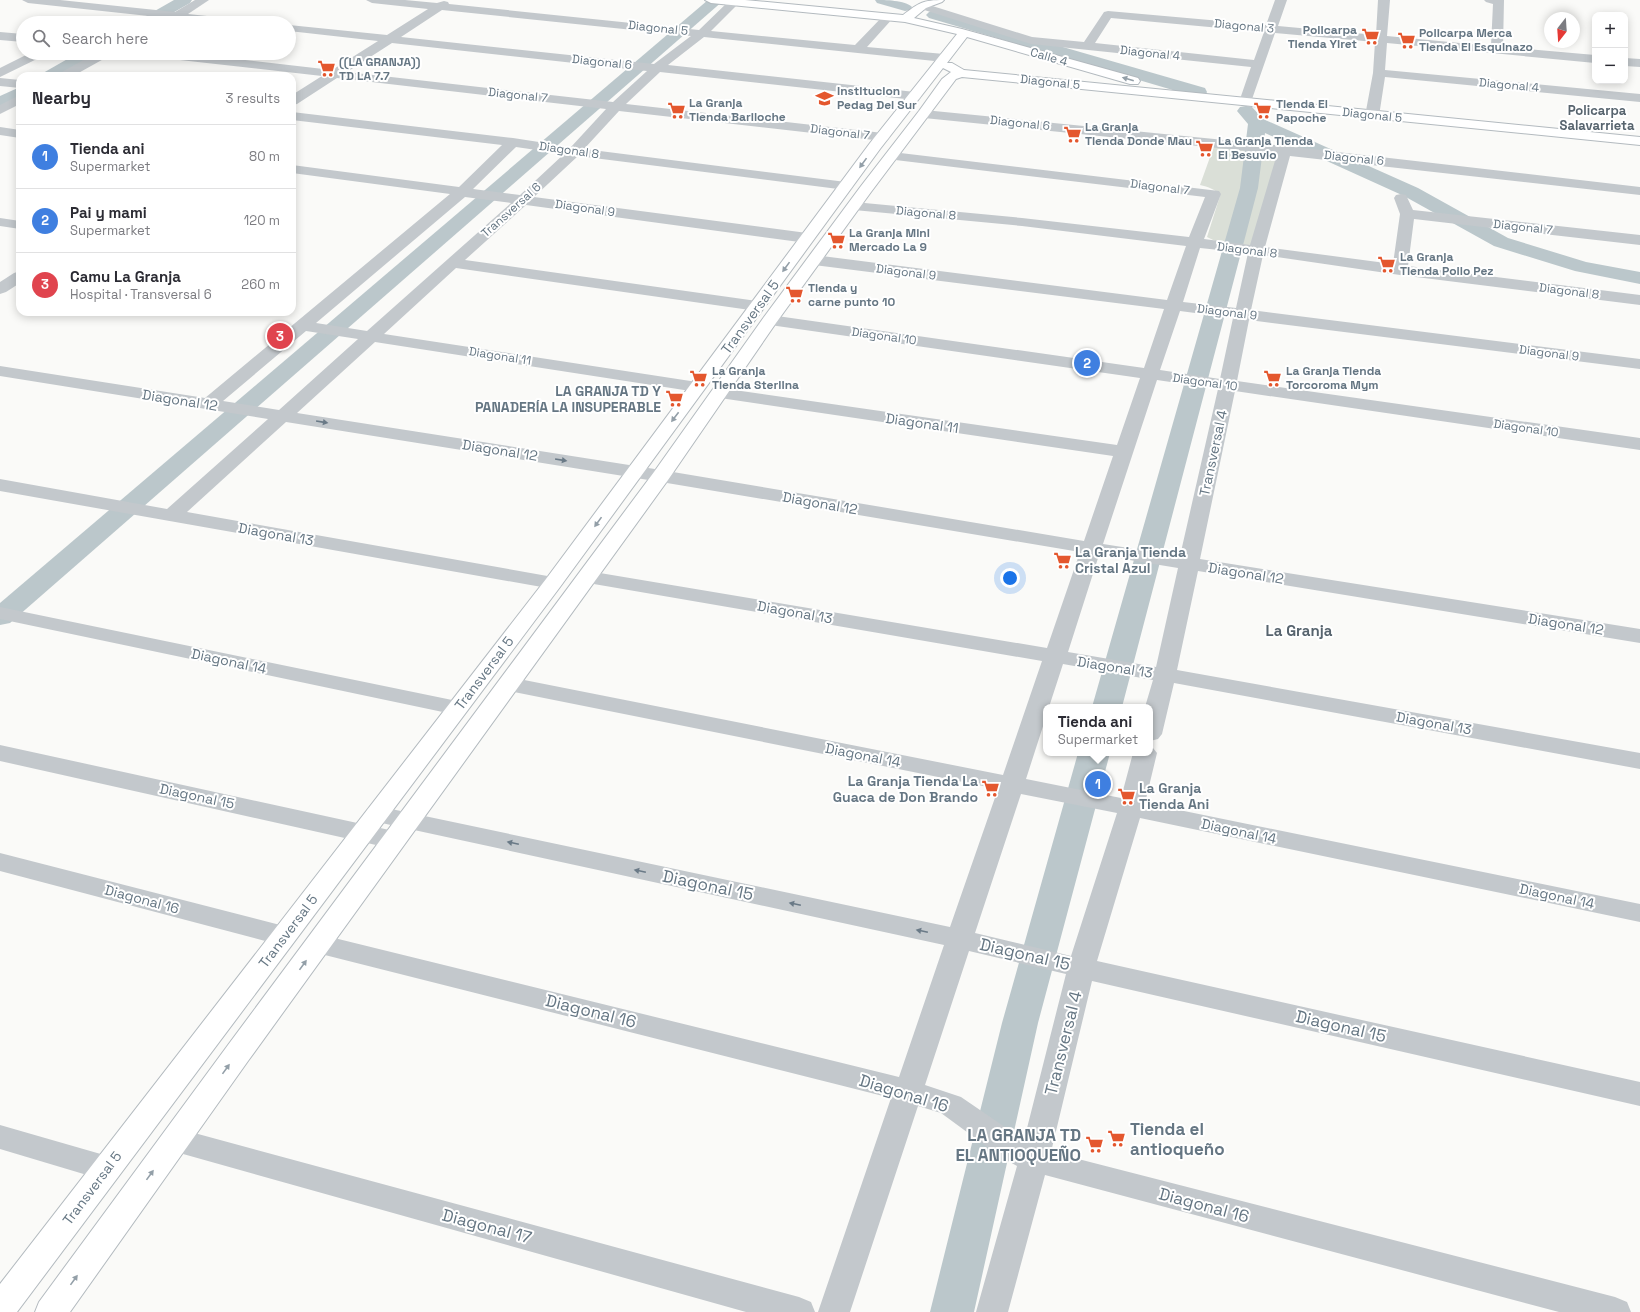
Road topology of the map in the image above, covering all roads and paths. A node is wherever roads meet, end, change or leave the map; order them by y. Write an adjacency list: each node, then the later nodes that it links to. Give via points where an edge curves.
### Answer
1 (28, 0): 13 (street)
2 (150, 0): 13 (street)
3 (203, 0): 15 (street)
4 (372, 0): 12 (street, Diagonal 5)
5 (450, 0): 12 (street)
6 (938, 0): 11 (street)
7 (1280, 0): 19 (street)
8 (1384, 0): 25 (street)
9 (1494, 0): 30 (street)
10 (720, 1): 16 (street); 20 (street, Transversal 6)
11 (922, 6): 17 (street); 27 (street, Calle 4)
12 (440, 7): 20 (street, Diagonal 5); 24 (street)
13 (128, 10): 14 (street); 15 (street)
14 (116, 16)
15 (176, 16)
16 (888, 17): 17 (street); 29 (street)
17 (905, 19): 21 (street, Calle 4)
18 (296, 29): 24 (street, Diagonal 6)
19 (1271, 29): 25 (street, Diagonal 3); 28 (street, Diagonal 3, via 1108,14); 39 (street)
20 (698, 32): 29 (street, Diagonal 5); 40 (street, Transversal 6)
21 (964, 33): 26 (street, Calle 4); 31 (street, Transversal 5)
22 (0, 36): 23 (street)
23 (16, 37)
24 (390, 39): 40 (street, Diagonal 6); 44 (street)
25 (1381, 39): 30 (street, Diagonal 3); 43 (street)
26 (998, 42): 31 (street, via 973,45); 36 (street, Calle 4)
27 (1042, 42): 28 (street, Diagonal 4)
28 (1087, 46): 39 (street, Diagonal 4)
29 (858, 49): 31 (street, Diagonal 5)
30 (1496, 50): 32 (street, Diagonal 3)
31 (946, 56): 42 (street, via 949,67); 53 (street, Transversal 5)
32 (1592, 59)
33 (29, 60): 46 (street)
34 (93, 60): 41 (street)
35 (211, 60): 44 (street, Diagonal 7)
36 (1063, 61): 45 (street, via 1054,69); 48 (street, Calle 4, one-way to 36)
37 (1628, 62): 38 (street)
38 (1640, 63)
39 (1257, 64): 52 (street)
40 (652, 67): 53 (street, Diagonal 6); 54 (street, Transversal 6)
41 (71, 72)
42 (961, 73): 45 (street, Diagonal 5); 53 (street, Transversal 5, via 952,76)
43 (1379, 73): 49 (street, Diagonal 4); 57 (street)
44 (334, 75): 50 (street); 54 (street, Diagonal 7)
45 (1008, 78): 48 (street, Diagonal 5)
46 (2, 79): 47 (street)
47 (16, 83)
48 (1198, 98): 52 (street, Diagonal 5)
49 (1640, 98)
50 (296, 99)
51 (16, 102): 55 (street)
52 (1245, 102): 57 (street, Diagonal 5)
53 (920, 105): 62 (street, Transversal 5); 63 (street, Diagonal 6)
54 (612, 106): 62 (street, Diagonal 7); 64 (street, Transversal 6)
55 (0, 110)
56 (296, 116): 60 (street, Diagonal 8)
57 (1372, 116): 61 (street, Diagonal 5)
58 (0, 131): 59 (street)
59 (16, 133)
60 (514, 142): 64 (street, Diagonal 8); 68 (street)
61 (1640, 142)
62 (887, 147): 66 (street, Transversal 5, one-way to 66); 71 (street, Transversal 5); 77 (street, Diagonal 7, via 1214,194)
63 (1285, 150): 67 (street, Diagonal 6); 78 (street, Transversal 4)
64 (574, 152): 66 (street, Diagonal 8); 70 (street, Transversal 6)
65 (296, 170): 68 (street, Diagonal 9)
66 (846, 186): 75 (street, Transversal 5)
67 (1640, 190)
68 (469, 193): 70 (street, Diagonal 9); 88 (street)
69 (1401, 198): 72 (street)
70 (518, 199): 75 (street, Diagonal 9); 80 (street, Transversal 6)
71 (854, 206): 77 (street, Diagonal 8, via 1022,222); 79 (street, Transversal 5)
72 (1406, 214): 76 (street, Diagonal 7); 81 (street)
73 (0, 222): 74 (street)
74 (16, 224)
75 (807, 238): 86 (street, Transversal 5, one-way to 86)
76 (1640, 240)
77 (1201, 244): 78 (street, Diagonal 8); 85 (street)
78 (1249, 250): 81 (street, Diagonal 8); 87 (street, Transversal 4)
79 (814, 260): 85 (street, Diagonal 9); 86 (street, Transversal 5)
80 (453, 263): 86 (street, Diagonal 10); 89 (street, Transversal 6)
81 (1400, 270): 84 (street, Diagonal 8)
82 (16, 278): 83 (street)
83 (0, 288)
84 (1640, 300)
85 (1183, 307): 87 (street, Diagonal 9); 92 (street)
86 (764, 313): 92 (street, Diagonal 10); 94 (street, Transversal 5); 95 (street, Transversal 5)
87 (1238, 314): 90 (street, Diagonal 9); 93 (street, Transversal 4)
88 (303, 326): 89 (street, Diagonal 11); 96 (street)
89 (372, 336): 94 (street, Diagonal 11); 97 (street, Transversal 6)
90 (1640, 364)
91 (0, 371): 96 (street, Diagonal 12)
92 (1158, 375): 93 (street, Diagonal 10); 99 (street)
93 (1219, 384): 98 (street, Diagonal 10); 105 (street, Transversal 4)
94 (697, 387): 100 (street, Transversal 5, one-way to 100)
95 (720, 393): 99 (street, Diagonal 11); 101 (street, Transversal 5)
96 (208, 405): 97 (street, Diagonal 12)
97 (276, 414): 100 (street, Diagonal 12, one-way to 100); 103 (street, Transversal 6)
98 (1640, 444)
99 (1124, 452): 104 (street)
100 (634, 472): 101 (street, Diagonal 12); 107 (street, Transversal 5, one-way to 107)
101 (661, 476): 104 (street, Diagonal 12); 106 (street, Transversal 5)
102 (0, 485): 103 (street, Diagonal 13)
103 (164, 515): 107 (street, Diagonal 13)
104 (1099, 549): 105 (street, Diagonal 12); 110 (street)
105 (1180, 562): 109 (street, Diagonal 12); 111 (street, Transversal 4)
106 (588, 576): 110 (street, Diagonal 13); 112 (street, Transversal 5)
107 (553, 583): 113 (street, Transversal 5)
108 (0, 613): 113 (street, Diagonal 14)
109 (1640, 636)
110 (1055, 657): 111 (street, Diagonal 13); 118 (street)
111 (1157, 674): 114 (street, Transversal 4); 117 (street, Diagonal 13)
112 (509, 684): 118 (street, Diagonal 14); 121 (street, Transversal 5)
113 (457, 708): 120 (street, Transversal 5)
114 (1153, 708)
115 (0, 753): 120 (street, Diagonal 15)
116 (1144, 756): 119 (street, Transversal 4)
117 (1640, 761)
118 (1012, 784): 119 (street, Diagonal 14); 125 (street)
119 (1123, 807): 123 (street, Diagonal 14); 127 (street, Transversal 4)
120 (370, 823): 121 (street, Diagonal 15); 124 (street, Transversal 5)
121 (401, 830): 125 (street, Diagonal 15, one-way to 121); 126 (street, Transversal 5)
122 (0, 862): 124 (street, Diagonal 16)
123 (1640, 913)
124 (284, 936): 133 (street, Transversal 5)
125 (960, 939): 127 (street, Diagonal 15); 128 (street)
126 (318, 944): 128 (street, Diagonal 16); 131 (street, Transversal 5, one-way to 126)
127 (1081, 968): 129 (street, Diagonal 15); 132 (street, Transversal 4)
128 (909, 1090): 132 (street, Diagonal 16, via 951,1105); 137 (street)
129 (1640, 1094)
130 (0, 1138): 133 (street)
131 (176, 1140): 135 (street, Transversal 5, one-way to 131); 136 (street, Diagonal 17)
132 (1023, 1154): 138 (street, Transversal 4); 139 (street, Diagonal 16)
133 (107, 1168): 134 (street, Transversal 5)
134 (0, 1309)
135 (51, 1312)
136 (799, 1312)
137 (834, 1312)
138 (992, 1312)
139 (1615, 1312)

